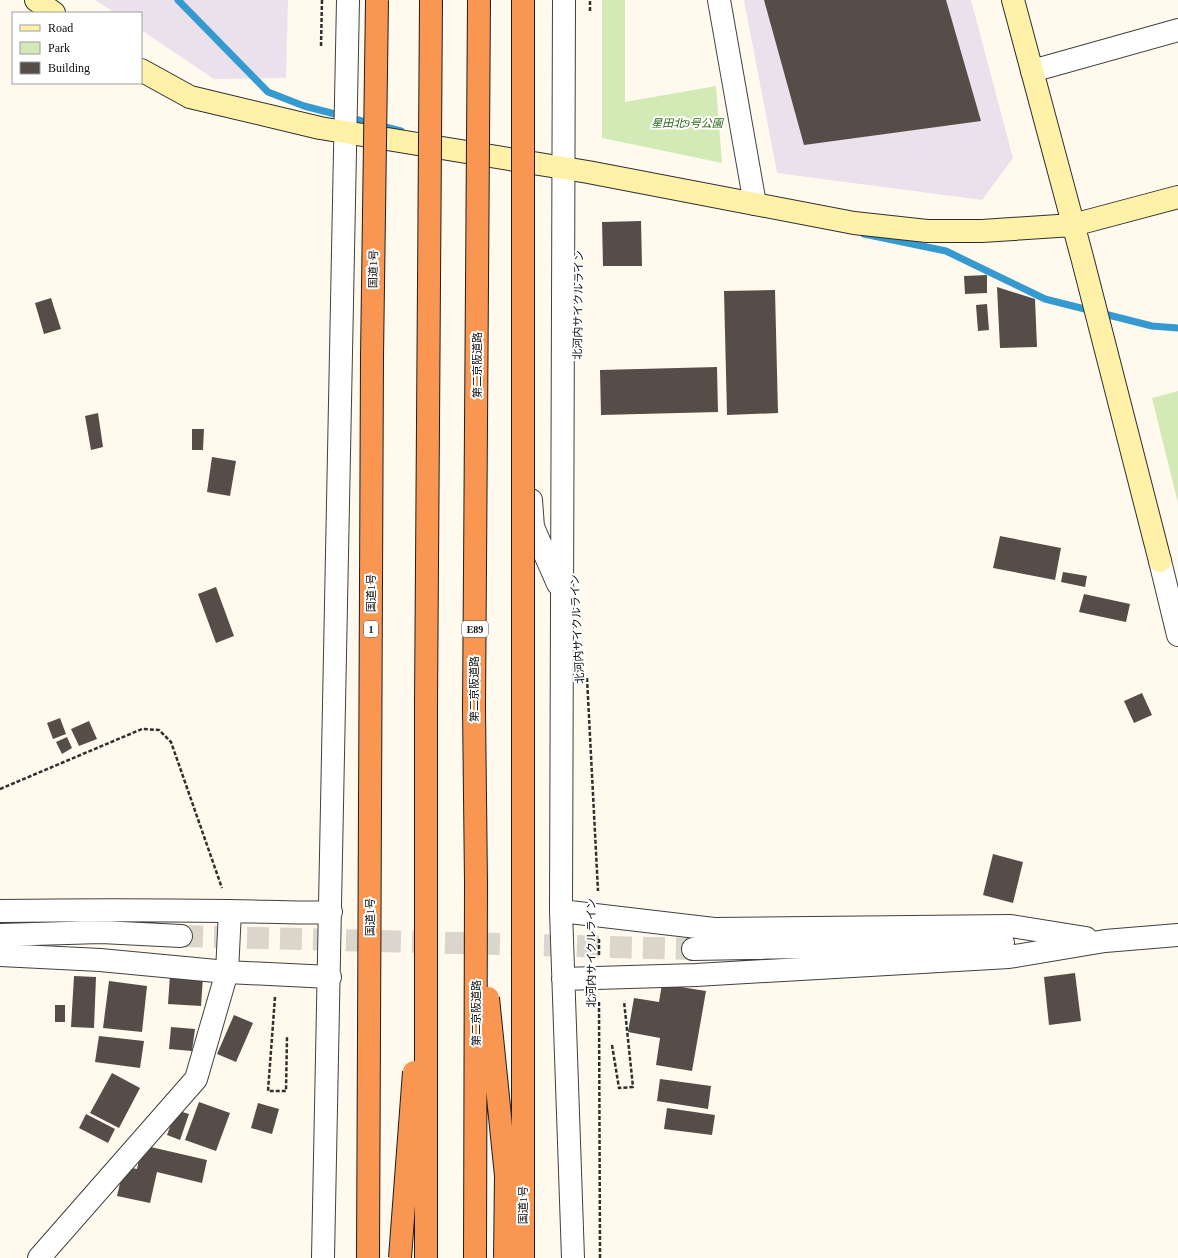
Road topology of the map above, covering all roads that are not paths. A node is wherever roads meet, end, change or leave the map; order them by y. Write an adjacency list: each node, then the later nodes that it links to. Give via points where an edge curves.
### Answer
1 (36, 0): 10 (street)
2 (348, 0): 14 (street)
3 (377, 0): 39 (highway, 国道1号 / 1, bridge, via 372,365)
4 (431, 0): 23 (highway, bridge)
5 (479, 0): 22 (highway, 第二京阪道路 / E89, bridge, via 474,700)
6 (523, 0): 19 (highway, 国道1号, bridge)
7 (564, 0): 15 (street)
8 (719, 0): 17 (street)
9 (1013, 0): 13 (street)
10 (53, 12)
11 (1178, 30): 13 (street)
12 (142, 71): 14 (street, via 190,97)
13 (1032, 71): 18 (street)
14 (346, 133): 15 (street); 26 (street)
15 (563, 169): 17 (street); 20 (street)
16 (1178, 197): 18 (street)
17 (755, 204): 18 (street, via 854,223 927,232)
18 (1073, 225): 21 (street)
19 (523, 391): 20 (street, via 533,527); 44 (highway, 国道1号, bridge)
20 (561, 592): 27 (street)
21 (1178, 635)
22 (476, 883): 42 (highway, 第二京阪道路 / E89, bridge); 43 (highway, bridge, via 506,1176)
23 (427, 889): 40 (highway, bridge); 41 (highway, bridge)
24 (230, 911): 25 (street); 26 (street, via 306,914); 34 (street)
25 (0, 912)
26 (331, 912): 35 (street)
27 (561, 912): 31 (street, via 714,929 1011,926); 36 (street)
28 (1178, 934): 31 (street)
29 (0, 935): 30 (street, via 101,932)
30 (182, 936)
31 (1105, 941): 32 (street); 36 (street, via 1009,957)
32 (693, 949)
33 (0, 956): 34 (street, via 100,960)
34 (227, 972): 35 (street); 37 (street, via 196,1079)
35 (330, 977): 38 (street, via 326,1069)
36 (563, 979): 45 (street)
37 (39, 1258)
38 (324, 1258)
39 (368, 1258)
40 (400, 1258)
41 (426, 1258)
42 (475, 1258)
43 (505, 1258)
44 (523, 1258)
45 (573, 1258)

